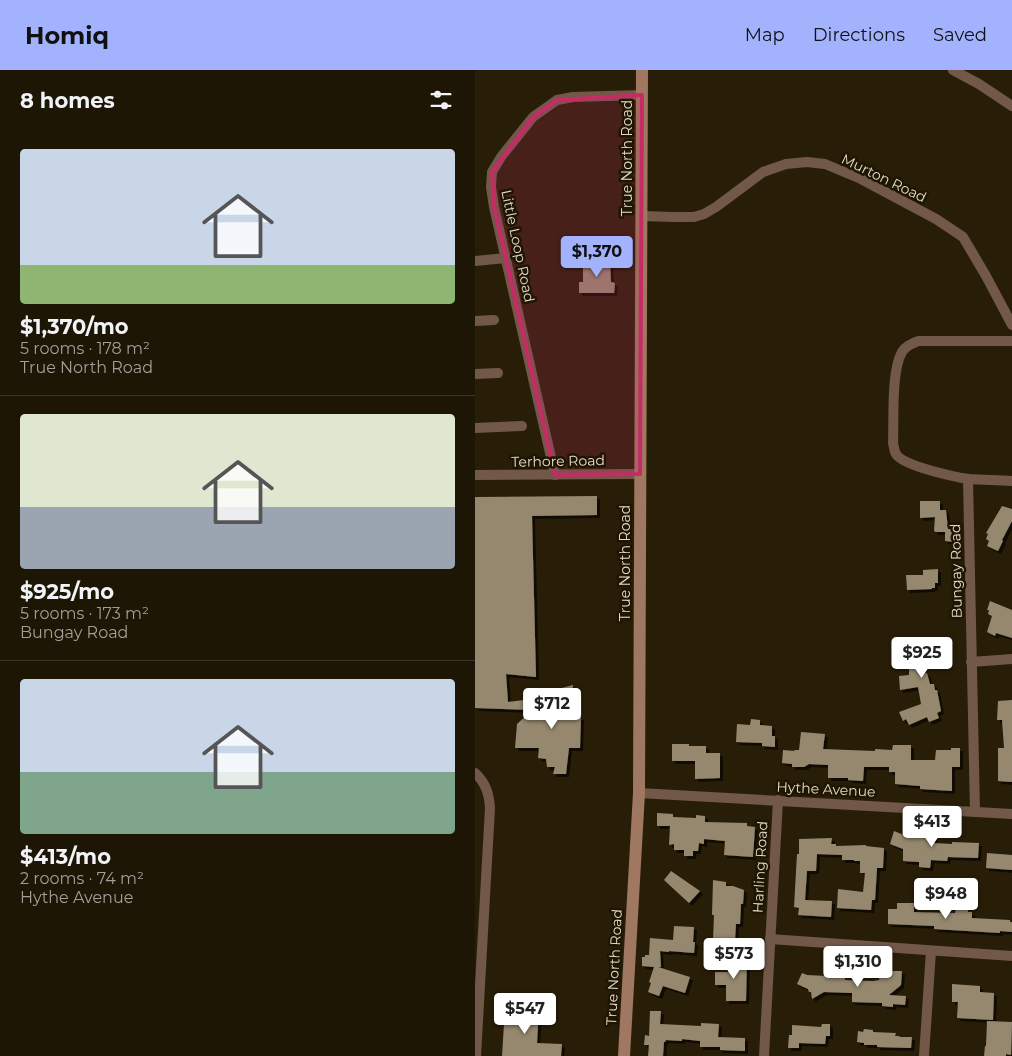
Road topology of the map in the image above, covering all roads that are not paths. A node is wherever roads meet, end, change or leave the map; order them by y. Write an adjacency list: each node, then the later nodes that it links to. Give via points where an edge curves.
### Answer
1 (642, 70): 3 (main road, True North Road)
2 (953, 70): 4 (street)
3 (642, 95): 5 (main road, True North Road); 6 (street, Little Loop Road, via 557,100 533,117 492,172 494,207)
4 (1012, 106)
5 (642, 216): 10 (street, Murton Road, via 694,217 716,207 763,172 786,164 825,164 861,179 963,237); 16 (main road, True North Road)
6 (506, 258): 7 (street); 18 (street, Little Loop Road)
7 (475, 261)
8 (494, 320): 9 (street)
9 (475, 321)
10 (1012, 325)
11 (1012, 341): 19 (street, via 918,341 901,353 895,373 895,454 908,464)
12 (498, 373): 13 (street)
13 (475, 374)
14 (522, 426): 15 (street)
15 (475, 428)
16 (640, 474): 18 (street, Terhore Road); 24 (main road, True North Road)
17 (475, 475): 18 (street, Terhore Road)
18 (555, 475)
19 (968, 479): 20 (street); 22 (street, Bungay Road)
20 (1012, 481)
21 (1012, 659): 22 (street)
22 (971, 662): 26 (street, Bungay Road)
23 (475, 774): 31 (street, via 487,790 490,808)
24 (639, 793): 25 (street, Hythe Avenue); 32 (main road, True North Road)
25 (778, 800): 26 (street, Hythe Avenue); 28 (street, Harling Road)
26 (975, 812): 27 (street, Hythe Avenue)
27 (1012, 814)
28 (770, 939): 29 (street); 33 (street, Harling Road)
29 (931, 951): 30 (street); 34 (street)
30 (1012, 956)
31 (476, 1056)
32 (624, 1056)
33 (764, 1056)
34 (924, 1056)

